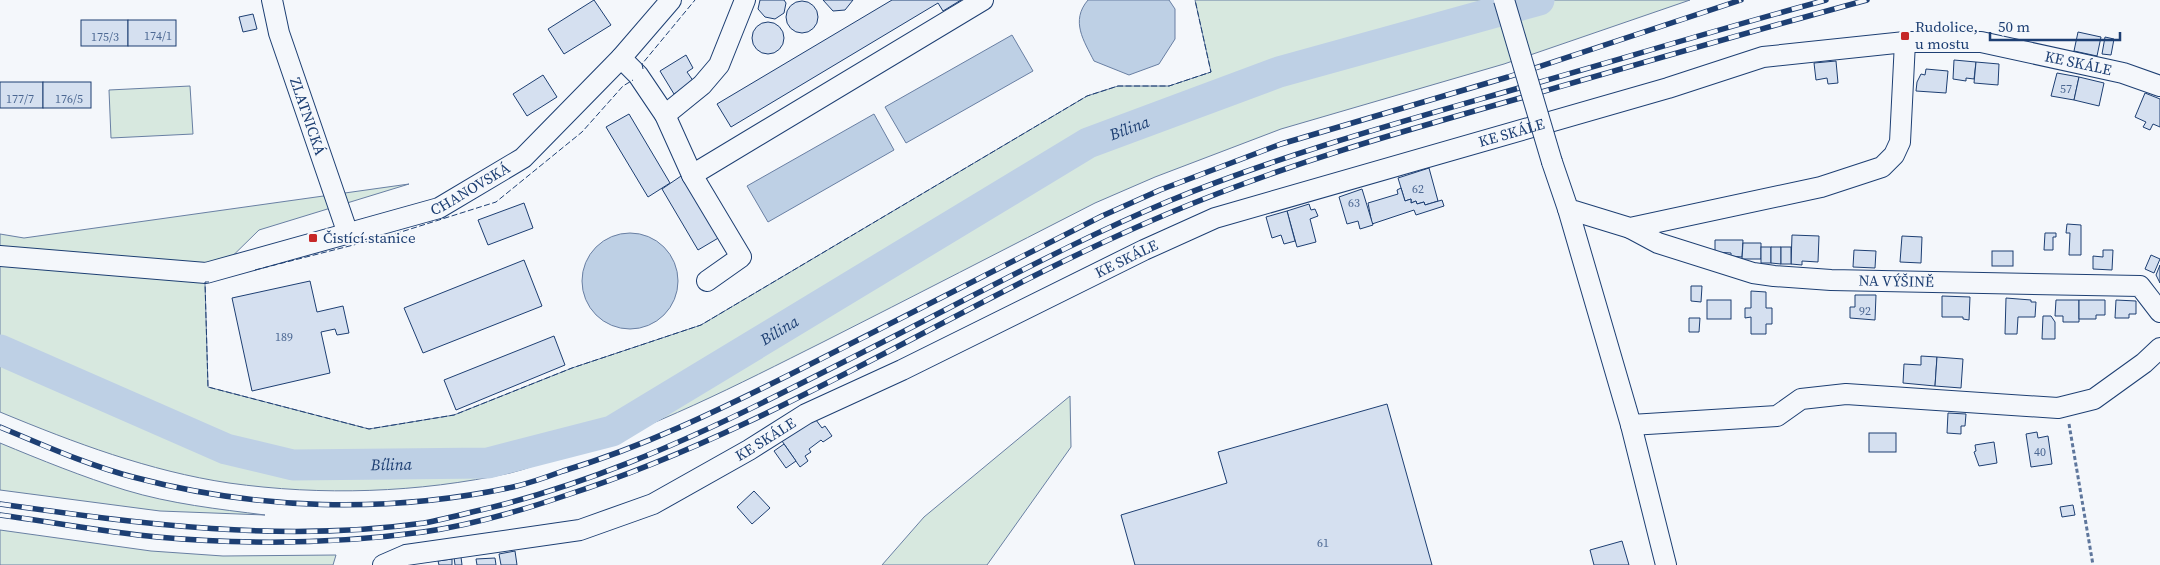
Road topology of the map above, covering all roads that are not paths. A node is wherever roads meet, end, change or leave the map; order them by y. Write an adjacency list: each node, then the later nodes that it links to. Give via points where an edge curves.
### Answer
1 (272, 0): 13 (street, ZLATNICKÁ, via 279,33)
2 (671, 0): 7 (street, CHANOVSKÁ)
3 (745, 0): 9 (street, via 718,65 702,84)
4 (983, 0): 10 (street)
5 (1504, 0): 11 (street, bridge)
6 (1905, 42): 8 (street, KE SKÁLE, via 1982,42 2123,73); 12 (street, via 1900,142 1894,155 1882,167 1821,187); 19 (street, KE SKÁLE, via 1763,57 1668,88 1215,218 806,414 653,504 580,530 406,555)
7 (621, 58): 9 (street, via 638,75); 13 (street, CHANOVSKÁ, via 523,158 439,208)
8 (2160, 86)
9 (665, 115): 10 (street)
10 (692, 175): 15 (street, via 741,258)
11 (1568, 209): 12 (street); 18 (street)
12 (1630, 228): 16 (street, NA VÝŠINĚ, via 1658,243 1753,273 1831,280 2140,286)
13 (348, 234): 14 (street, CHANOVSKÁ, via 206,273)
14 (0, 256)
15 (707, 281)
16 (2160, 312)
17 (2160, 348): 18 (street, via 2094,399 2066,406 1846,394 1801,399 1777,416)
18 (1631, 425): 20 (street)
19 (383, 565)
20 (1666, 565)

